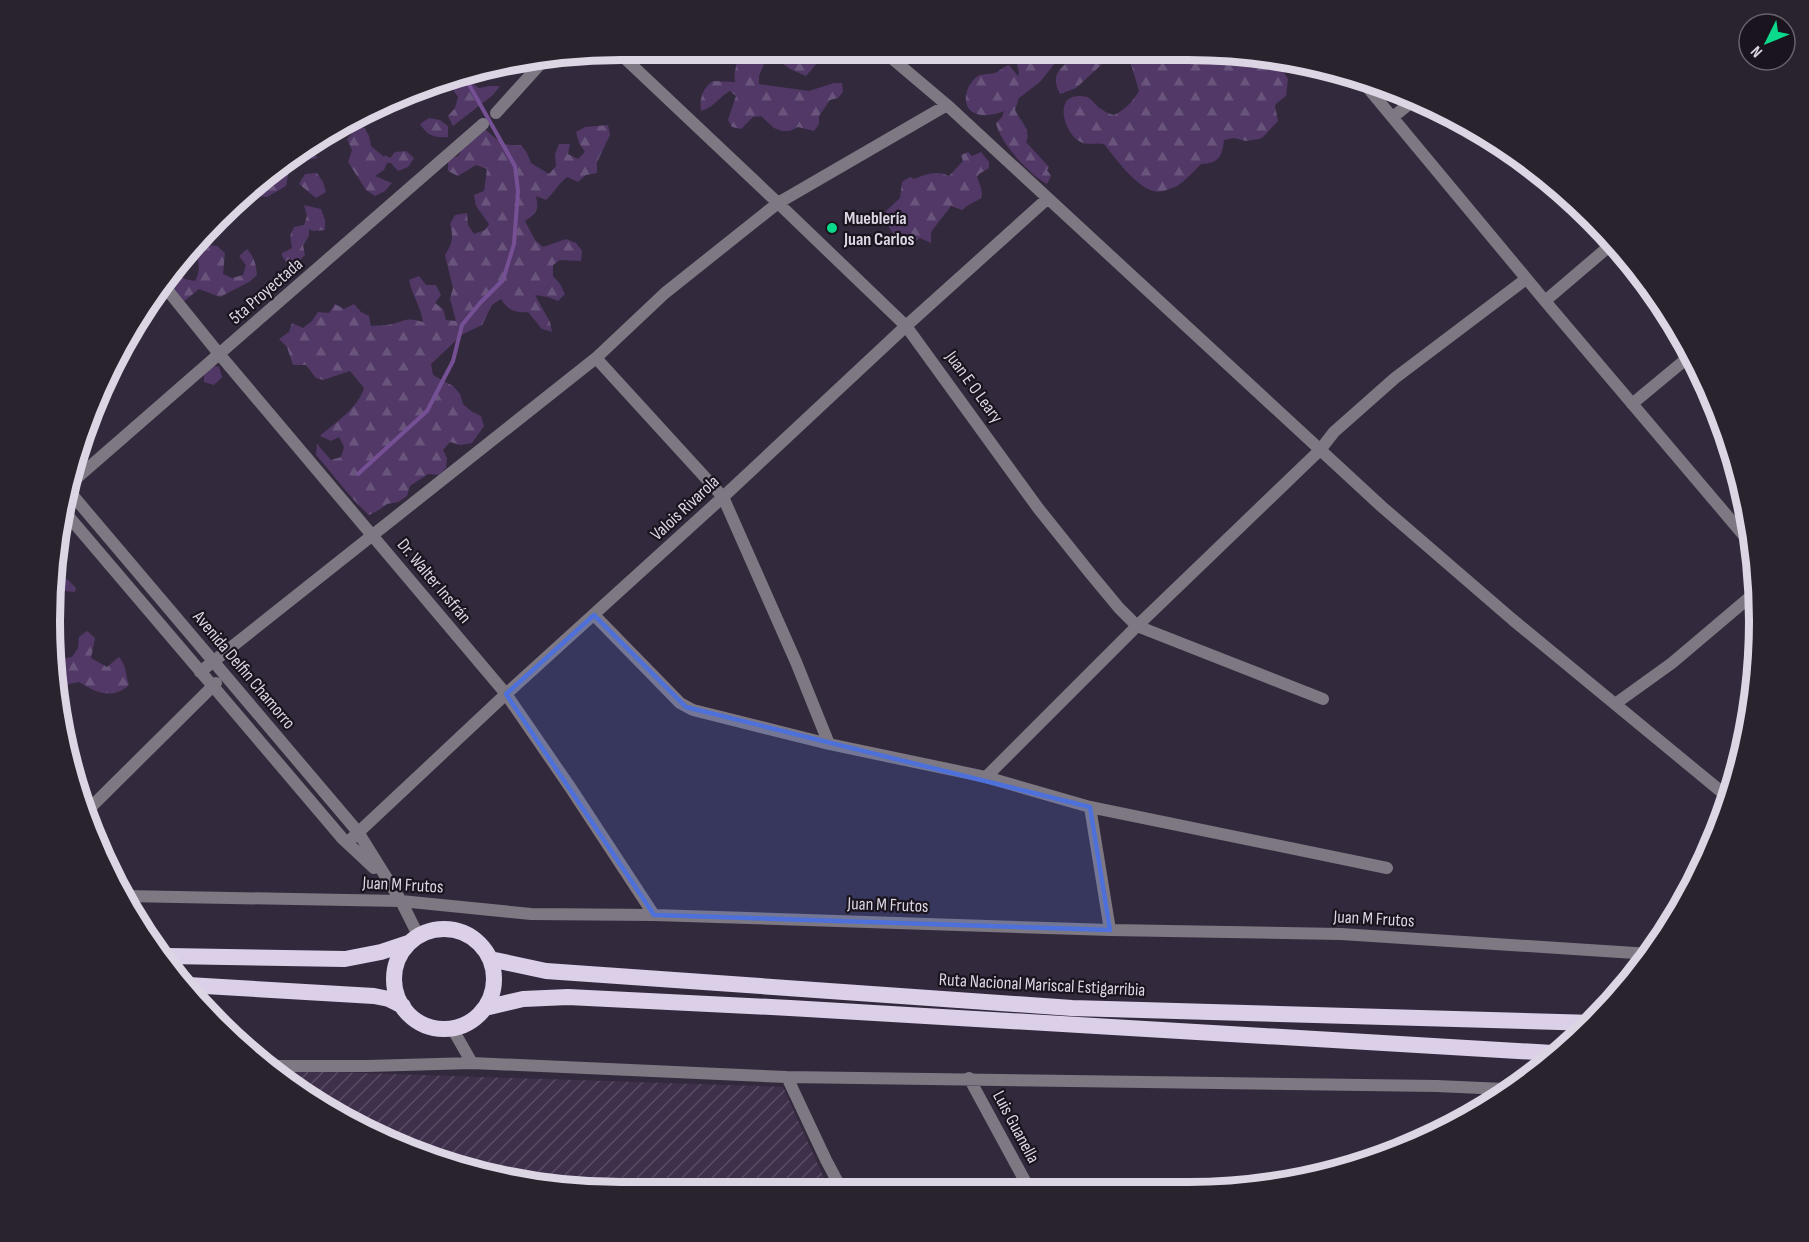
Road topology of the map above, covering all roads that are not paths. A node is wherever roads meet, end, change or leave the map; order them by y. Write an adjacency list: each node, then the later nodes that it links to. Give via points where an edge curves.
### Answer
1 (626, 60): 11 (street, Juan E O Leary)
2 (894, 60): 5 (street)
3 (538, 67): 7 (street)
4 (1371, 91): 8 (street)
5 (947, 105): 10 (street); 11 (street)
6 (1407, 105): 8 (street)
7 (496, 113)
8 (1393, 117): 13 (street)
9 (483, 124): 17 (street, 5ta Proyectada)
10 (1047, 199): 16 (street, Valois Rivarola); 21 (street)
11 (778, 203): 16 (street, Juan E O Leary); 18 (street, via 665,293)
12 (1607, 248): 15 (street)
13 (1527, 279): 15 (street); 21 (street, via 1395,378 1334,432)
14 (168, 291): 17 (street, Dr. Walter Insfrán)
15 (1545, 301): 20 (street)
16 (906, 326): 24 (street, Valois Rivarola); 30 (street, Juan E O Leary, via 1038,508)
17 (220, 355): 22 (street, 5ta Proyectada); 27 (street, Dr. Walter Insfrán)
18 (596, 358): 24 (street); 27 (street)
19 (1684, 361): 20 (street)
20 (1632, 404): 26 (street)
21 (1320, 450): 30 (street); 37 (street)
22 (79, 476)
23 (74, 497): 31 (street, Avenida Delfin Chamorro)
24 (723, 497): 29 (street, Valois Rivarola); 38 (street)
25 (70, 518): 32 (street, Avenida Delfin Chamorro)
26 (1741, 533)
27 (372, 535): 31 (street); 35 (street, Dr. Walter Insfrán)
28 (1748, 598): 37 (street, via 1672,663)
29 (594, 615): 35 (street, Valois Rivarola); 38 (street, via 686,707)
30 (1137, 626): 36 (street, Juan E O Leary); 39 (street)
31 (213, 661): 32 (street); 33 (street, Avenida Delfin Chamorro)
32 (200, 672): 34 (street, Avenida Delfin Chamorro)
33 (224, 674): 34 (street); 43 (street, Avenida Delfin Chamorro)
34 (212, 687): 41 (street); 44 (street, Avenida Delfin Chamorro)
35 (506, 694): 43 (street, Valois Rivarola); 49 (street, Dr. Walter Insfrán)
36 (1323, 699)
37 (1615, 704): 40 (street)
38 (829, 744): 39 (street)
39 (986, 777): 42 (street)
40 (1722, 792)
41 (92, 806)
42 (1090, 807): 45 (street); 50 (street)
43 (358, 832): 44 (street, Valois Rivarola); 46 (street, Avenida Delfin Chamorro)
44 (347, 843): 46 (street, Avenida Delfin Chamorro)
45 (1387, 868)
46 (385, 877): 48 (street, Avenida Delfin Chamorro)
47 (132, 896): 48 (street, Juan M Frutos)
48 (401, 901): 49 (street, Juan M Frutos, via 531,914); 51 (street, Avenida Delfin Chamorro)
49 (654, 915): 50 (street, Juan M Frutos)
50 (1110, 930): 52 (street, Juan M Frutos, via 1341,934)
51 (413, 939): 53 (highway, via 381,952 345,959); 54 (highway, via 438,928 459,931 478,942); 56 (highway, via 400,954 394,974 396,994)
52 (1640, 953)
53 (171, 956)
54 (490, 959): 57 (highway, via 493,989); 58 (highway, Ruta Nacional Mariscal Estigarribia, via 546,971 1072,1008)
55 (194, 985): 56 (highway, via 374,996)
56 (403, 1006): 59 (highway, via 424,1024)
57 (485, 1008): 59 (highway, via 467,1023); 60 (highway, Ruta Nacional Mariscal Estigarribia, via 523,999 568,997)
58 (1580, 1023)
59 (452, 1028): 61 (street)
60 (1546, 1053)
61 (472, 1063): 62 (street); 63 (street)
62 (279, 1066)
63 (787, 1077): 64 (street); 66 (street)
64 (969, 1078): 65 (street); 67 (street, Luis Guanella)
65 (1497, 1089)
66 (837, 1182)
67 (1026, 1182)

